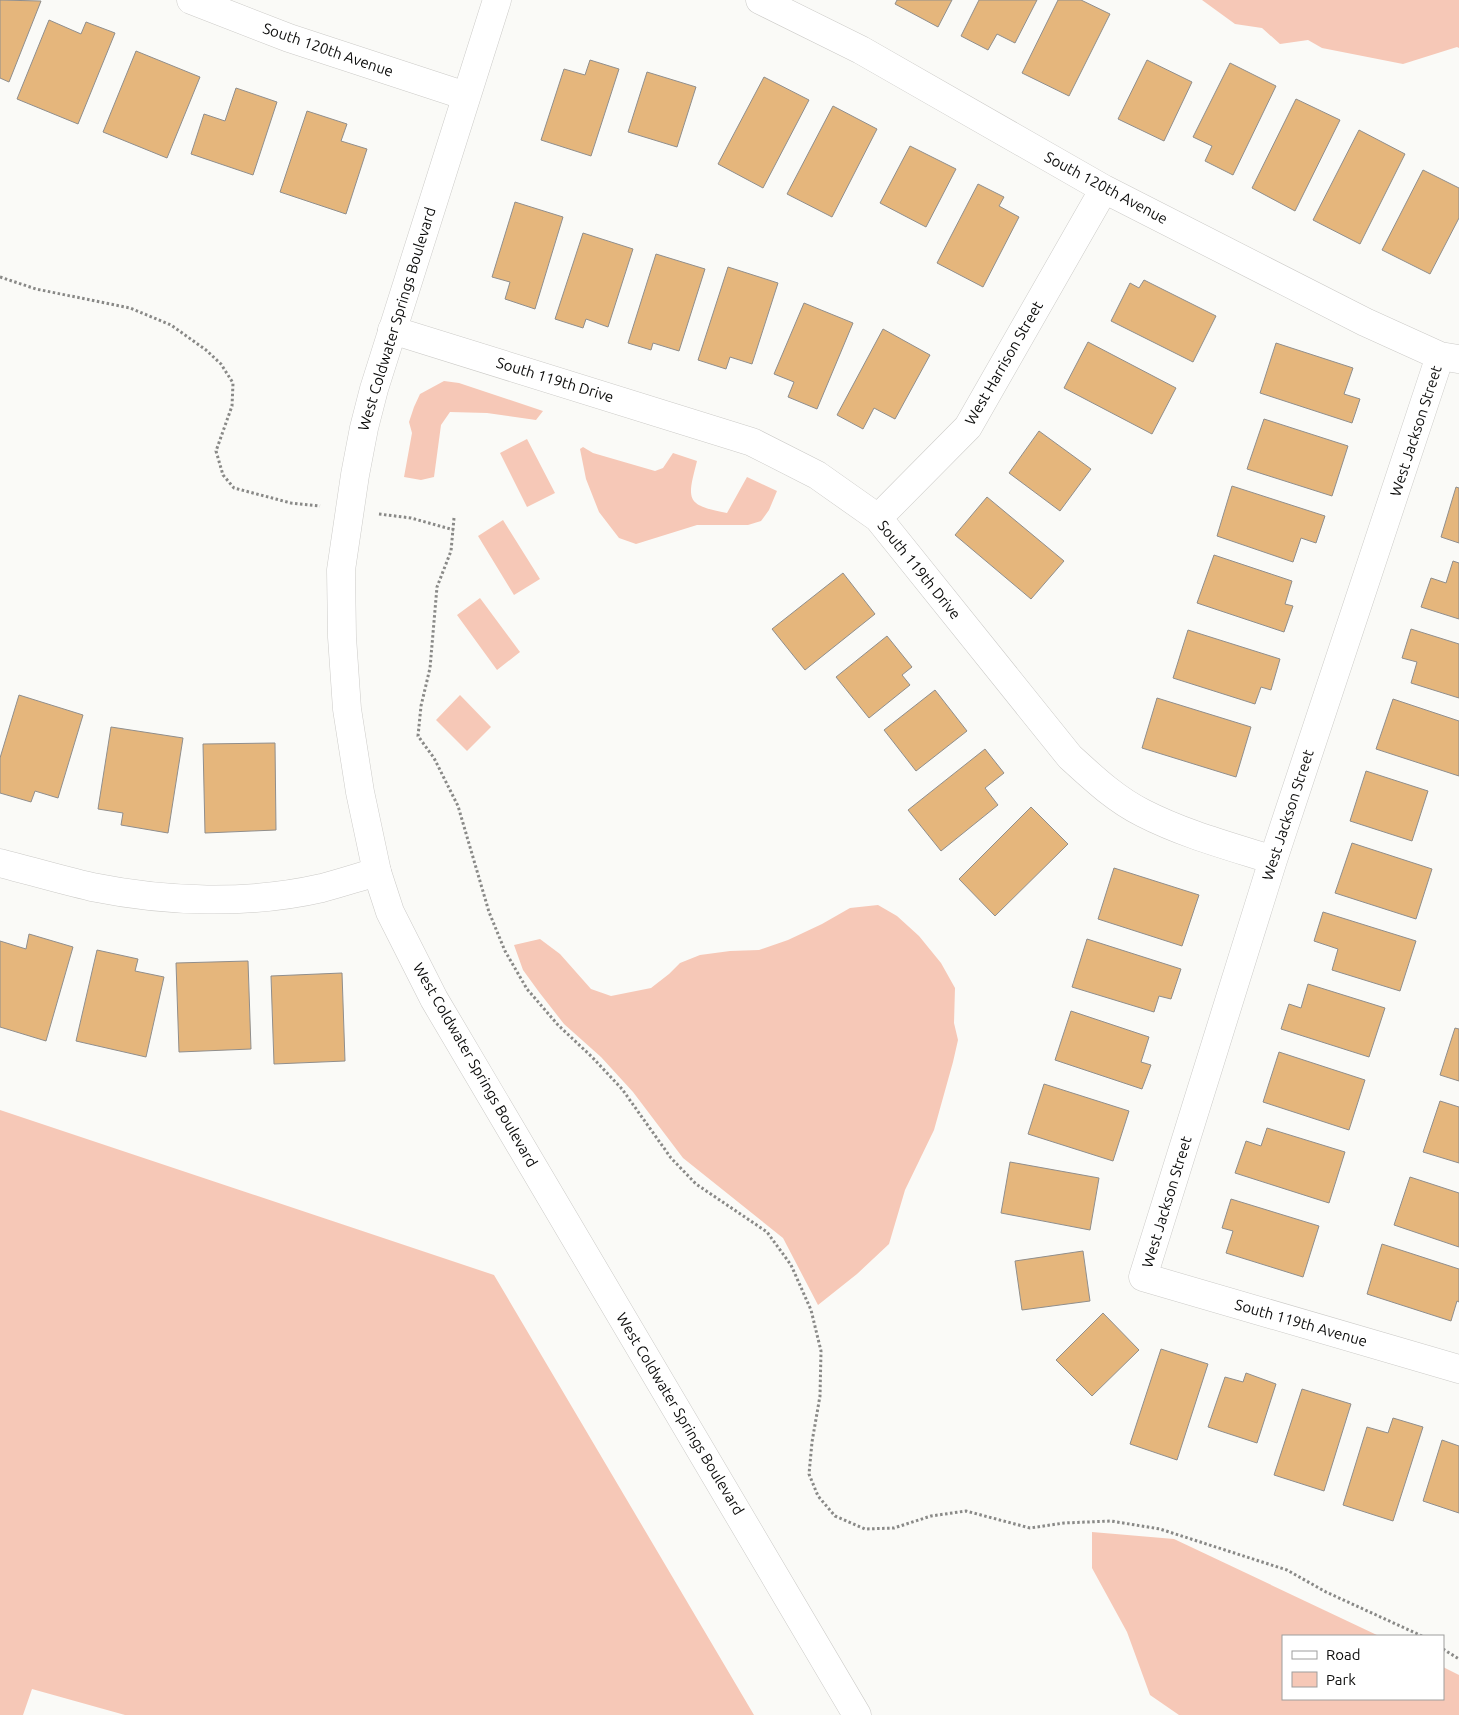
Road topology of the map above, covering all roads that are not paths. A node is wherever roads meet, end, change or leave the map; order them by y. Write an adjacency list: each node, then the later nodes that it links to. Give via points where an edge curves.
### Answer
1 (191, 0): 4 (street, South 120th Avenue, via 289,38)
2 (497, 0): 4 (street, West Coldwater Springs Boulevard)
3 (760, 0): 5 (street, South 120th Avenue, via 861,50)
4 (466, 96): 6 (street, West Coldwater Springs Boulevard)
5 (1104, 189): 7 (street, South 120th Avenue, via 1365,322); 8 (street, West Harrison Street, via 968,427)
6 (392, 330): 8 (street, South 119th Drive, via 752,442 817,475); 11 (street, West Coldwater Springs Boulevard, via 364,428 341,570 347,709)
7 (1450, 357): 9 (street, West Jackson Street)
8 (878, 518): 9 (street, South 119th Drive, via 1070,757 1105,789 1143,813 1202,838)
9 (1273, 860): 12 (street, West Jackson Street)
10 (0, 863): 11 (street, via 93,887 152,896 212,899 268,896 321,888)
11 (377, 872): 14 (street, West Coldwater Springs Boulevard, via 390,912 434,999)
12 (1143, 1277): 13 (street, South 119th Avenue)
13 (1459, 1369)
14 (857, 1715)

